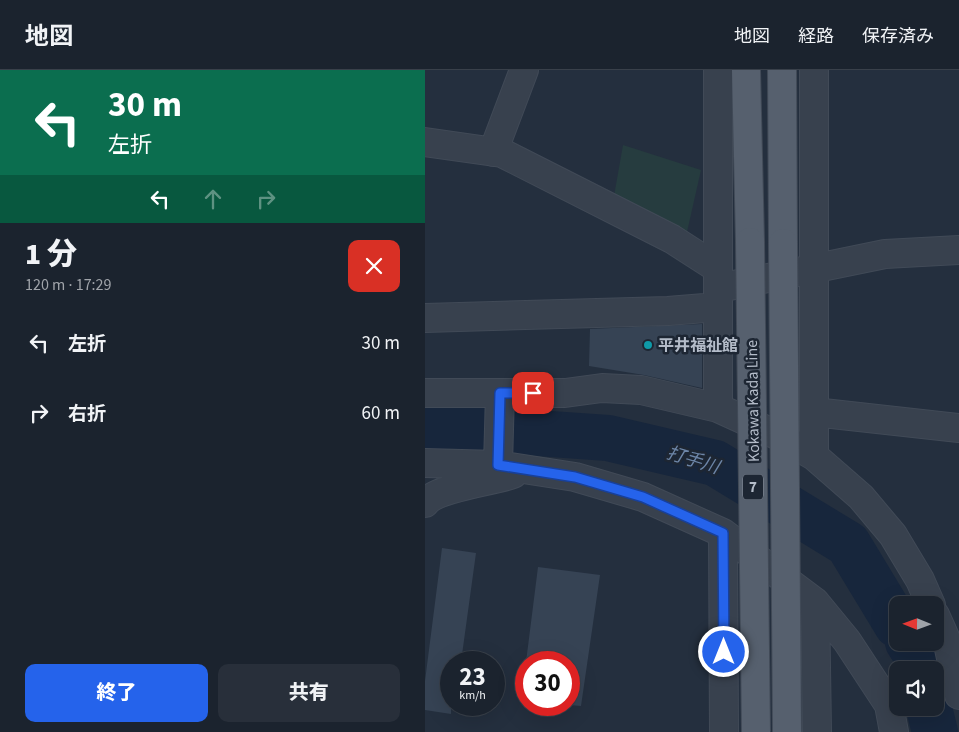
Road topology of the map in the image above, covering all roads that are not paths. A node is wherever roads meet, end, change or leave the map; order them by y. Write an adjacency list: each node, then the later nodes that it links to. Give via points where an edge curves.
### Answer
1 (524, 70): 7 (street)
2 (718, 70): 10 (street)
3 (746, 70): 28 (main road, Kokawa Kada Line / 7, bridge)
4 (783, 70): 29 (main road, Kokawa Kada Line / 7, bridge)
5 (814, 70): 9 (street)
6 (425, 142): 7 (street)
7 (493, 152): 10 (street, via 502,153 672,239)
8 (959, 250): 9 (street, via 885,254)
9 (815, 267): 10 (street); 15 (street)
10 (717, 288): 11 (street, via 668,311); 14 (street)
11 (425, 318)
12 (425, 393): 13 (street)
13 (500, 400): 14 (street, via 602,388 641,390); 18 (street)
14 (718, 408): 17 (street)
15 (814, 412): 16 (street); 17 (street)
16 (959, 428)
17 (814, 456): 23 (street, via 861,497 893,535)
18 (498, 457): 19 (street); 20 (street)
19 (425, 464)
20 (525, 469): 21 (street, via 448,490); 22 (street, via 575,477 643,497)
21 (425, 503)
22 (723, 533): 24 (street); 27 (street)
23 (927, 596)
24 (815, 602): 30 (street); 31 (street, via 847,641 889,705)
25 (944, 635): 26 (street)
26 (959, 695)
27 (724, 732)
28 (756, 732)
29 (787, 732)
30 (817, 732)
31 (894, 732)

